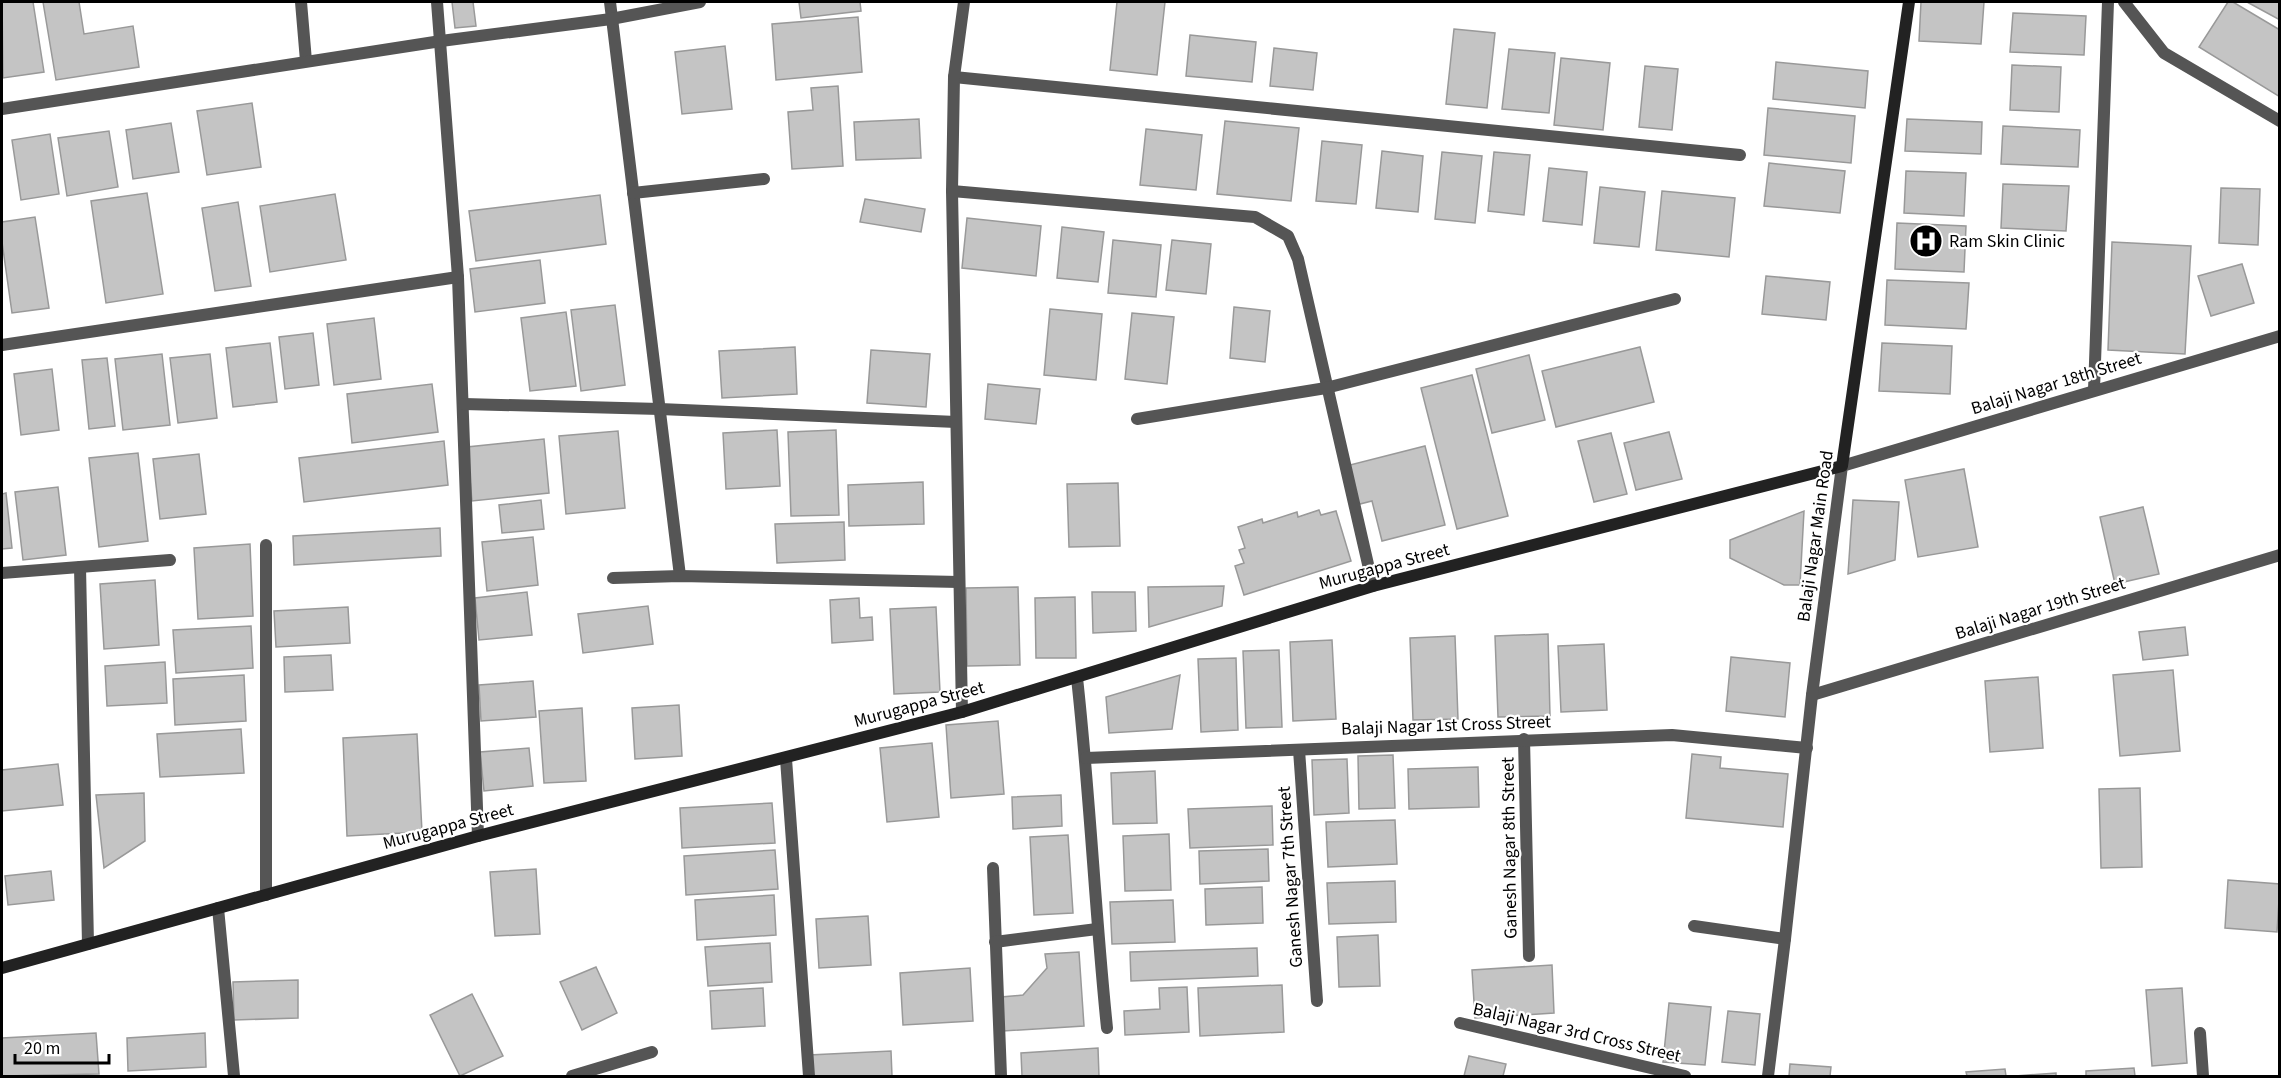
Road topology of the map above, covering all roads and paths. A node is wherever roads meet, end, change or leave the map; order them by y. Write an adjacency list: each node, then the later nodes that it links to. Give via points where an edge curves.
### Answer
1 (301, 2): 11 (street)
2 (437, 2): 10 (street)
3 (610, 2): 9 (street)
4 (700, 2): 9 (street)
5 (964, 2): 12 (street)
6 (1909, 2): 29 (street, Balaji Nagar Main Road)
7 (2108, 2): 24 (street)
8 (2124, 2): 14 (street, via 2164,53)
9 (611, 19): 10 (street); 18 (street)
10 (441, 41): 11 (street); 19 (street)
11 (306, 61): 13 (street)
12 (954, 77): 15 (street); 17 (street)
13 (2, 109)
14 (2280, 121)
15 (1740, 155)
16 (764, 179): 18 (street)
17 (951, 191): 23 (street, via 1255,217 1288,236 1298,258); 28 (street)
18 (633, 192): 26 (street)
19 (458, 277): 22 (street); 25 (street)
20 (1675, 299): 23 (street)
21 (2280, 336): 24 (street, Balaji Nagar 18th Street)
22 (2, 345)
23 (1326, 388): 27 (street); 38 (street)
24 (2094, 390): 29 (street, Balaji Nagar 18th Street)
25 (464, 404): 26 (street); 47 (street)
26 (660, 409): 28 (street); 35 (street)
27 (1137, 419)
28 (956, 422): 37 (street)
29 (1842, 466): 38 (street, Murugappa Street); 40 (street, Balaji Nagar Main Road)
30 (266, 545): 49 (street)
31 (2280, 555): 40 (street, Balaji Nagar 19th Street)
32 (170, 560): 33 (street)
33 (80, 567): 34 (street); 55 (street)
34 (2, 573)
35 (680, 576): 36 (street); 37 (street)
36 (613, 578)
37 (959, 582): 41 (street)
38 (1372, 586): 39 (street, Murugappa Street)
39 (1077, 678): 41 (street, Murugappa Street); 45 (street)
40 (1812, 695): 43 (street, Balaji Nagar Main Road)
41 (962, 712): 46 (street, Murugappa Street)
42 (1524, 739): 43 (street, Balaji Nagar 1st Cross Street, via 1672,735); 44 (street, Balaji Nagar 1st Cross Street); 56 (street, Ganesh Nagar 8th Street)
43 (1806, 748): 53 (street, Balaji Nagar Main Road)
44 (1299, 750): 45 (street, Balaji Nagar 1st Cross Street); 58 (street, Ganesh Nagar 7th Street)
45 (1086, 758): 52 (street)
46 (786, 759): 47 (street, Murugappa Street); 65 (street)
47 (478, 836): 49 (street, Murugappa Street)
48 (993, 868): 54 (street)
49 (266, 895): 50 (street, Murugappa Street)
50 (218, 909): 55 (street, Murugappa Street); 63 (street)
51 (1694, 926): 53 (street)
52 (1097, 929): 54 (street); 60 (street)
53 (1785, 939): 68 (street, Balaji Nagar Main Road)
54 (995, 942): 66 (street)
55 (88, 944): 57 (street, Murugappa Street)
56 (1529, 956)
57 (2, 968)
58 (1317, 1001)
59 (1460, 1023): 67 (street, Balaji Nagar 3rd Cross Street)
60 (1107, 1028)
61 (2200, 1033): 69 (street)
62 (652, 1052): 64 (street)
63 (234, 1077)
64 (572, 1077)
65 (809, 1077)
66 (1001, 1077)
67 (1685, 1077)
68 (1768, 1077)
69 (2203, 1077)

